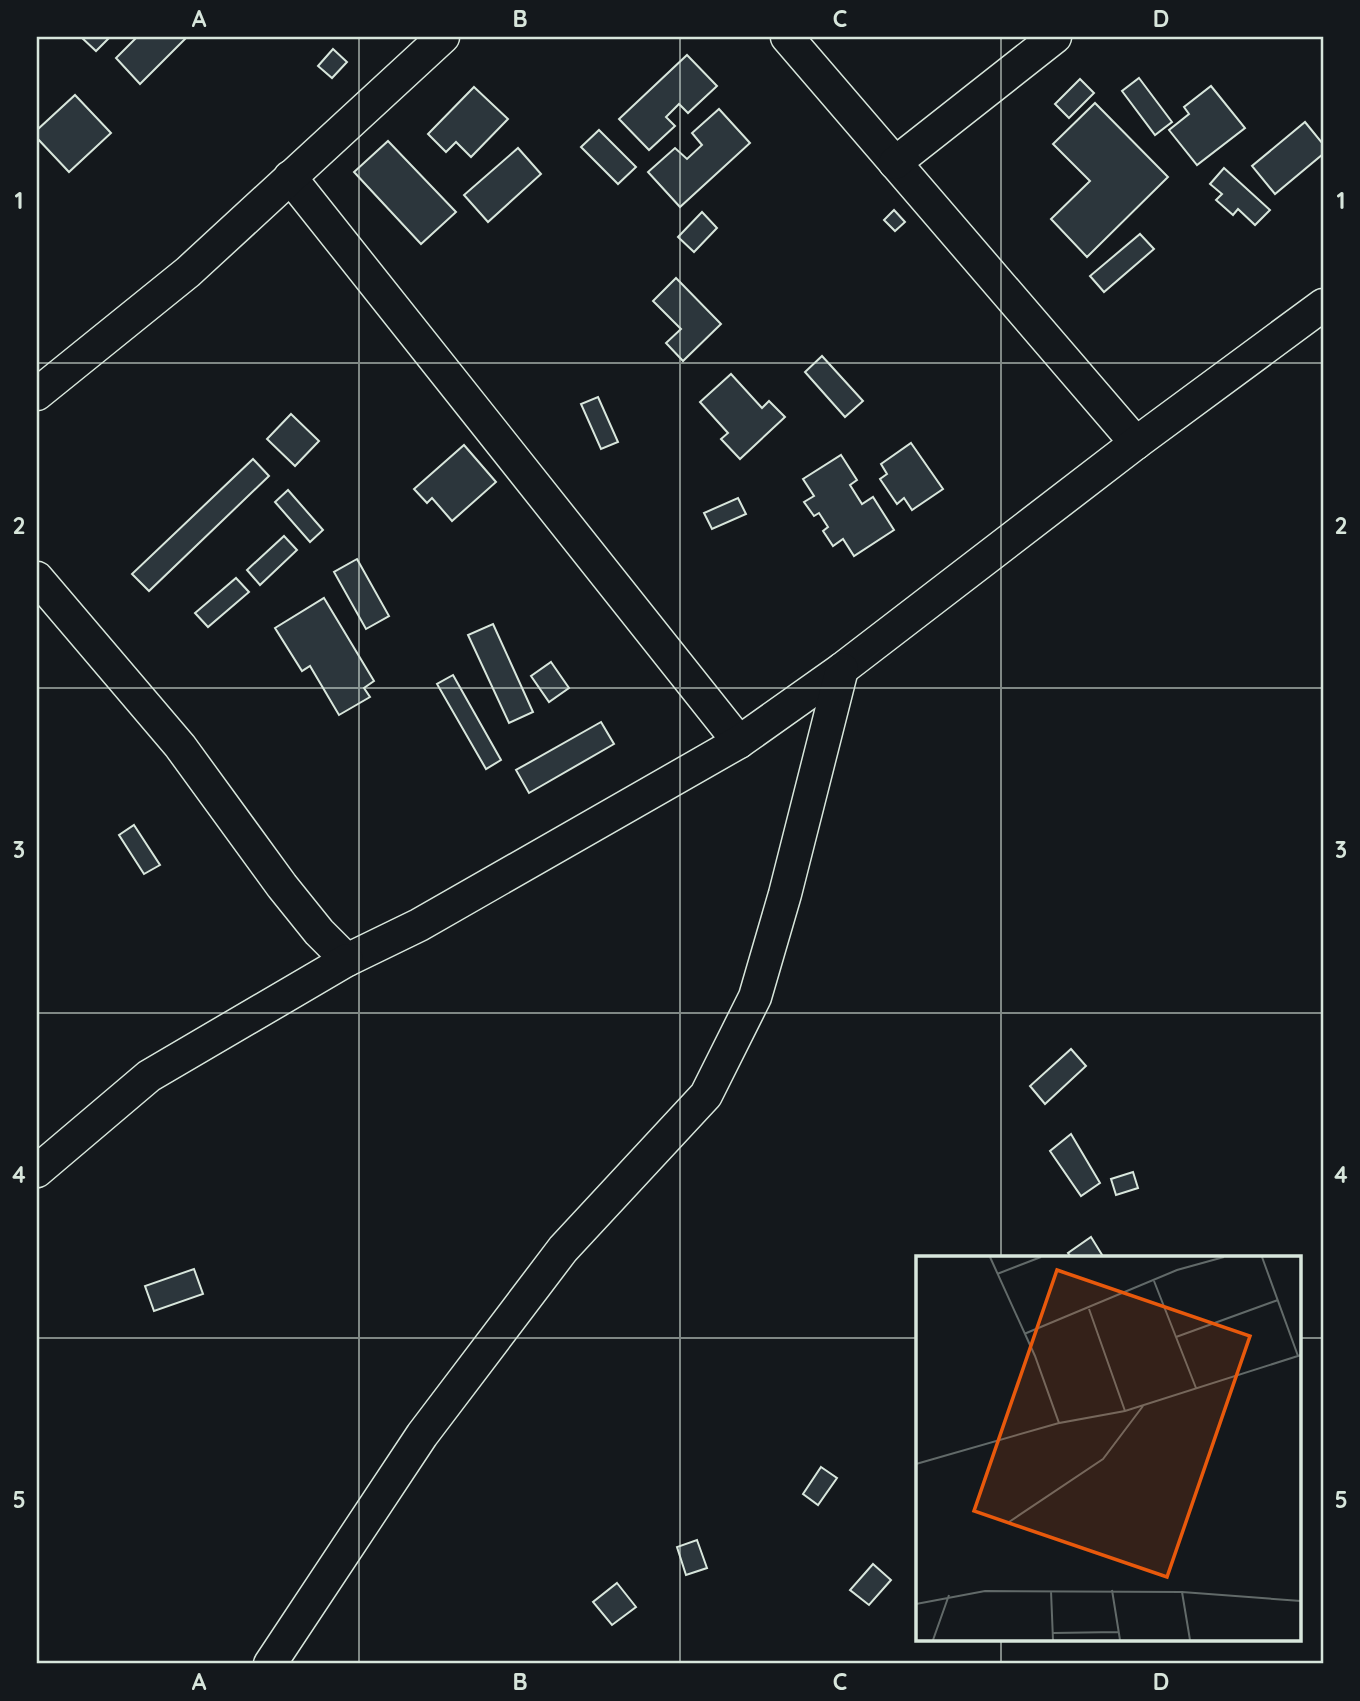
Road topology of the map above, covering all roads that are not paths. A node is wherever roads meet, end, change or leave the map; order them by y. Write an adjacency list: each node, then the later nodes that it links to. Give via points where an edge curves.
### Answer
1 (443, 37): 5 (street)
2 (787, 37): 4 (street)
3 (1055, 37): 4 (street)
4 (895, 163): 8 (street)
5 (290, 177): 7 (street, via 188,272); 11 (street)
6 (1323, 305): 8 (street)
7 (37, 394)
8 (1136, 443): 10 (street)
9 (37, 578): 12 (street, via 180,746 282,886)
10 (842, 670): 11 (street); 14 (street, via 755,997 706,1095 563,1249 422,1435)
11 (739, 741): 12 (street, via 419,925)
12 (347, 960): 13 (street, via 149,1076)
13 (37, 1171)
14 (270, 1664)

